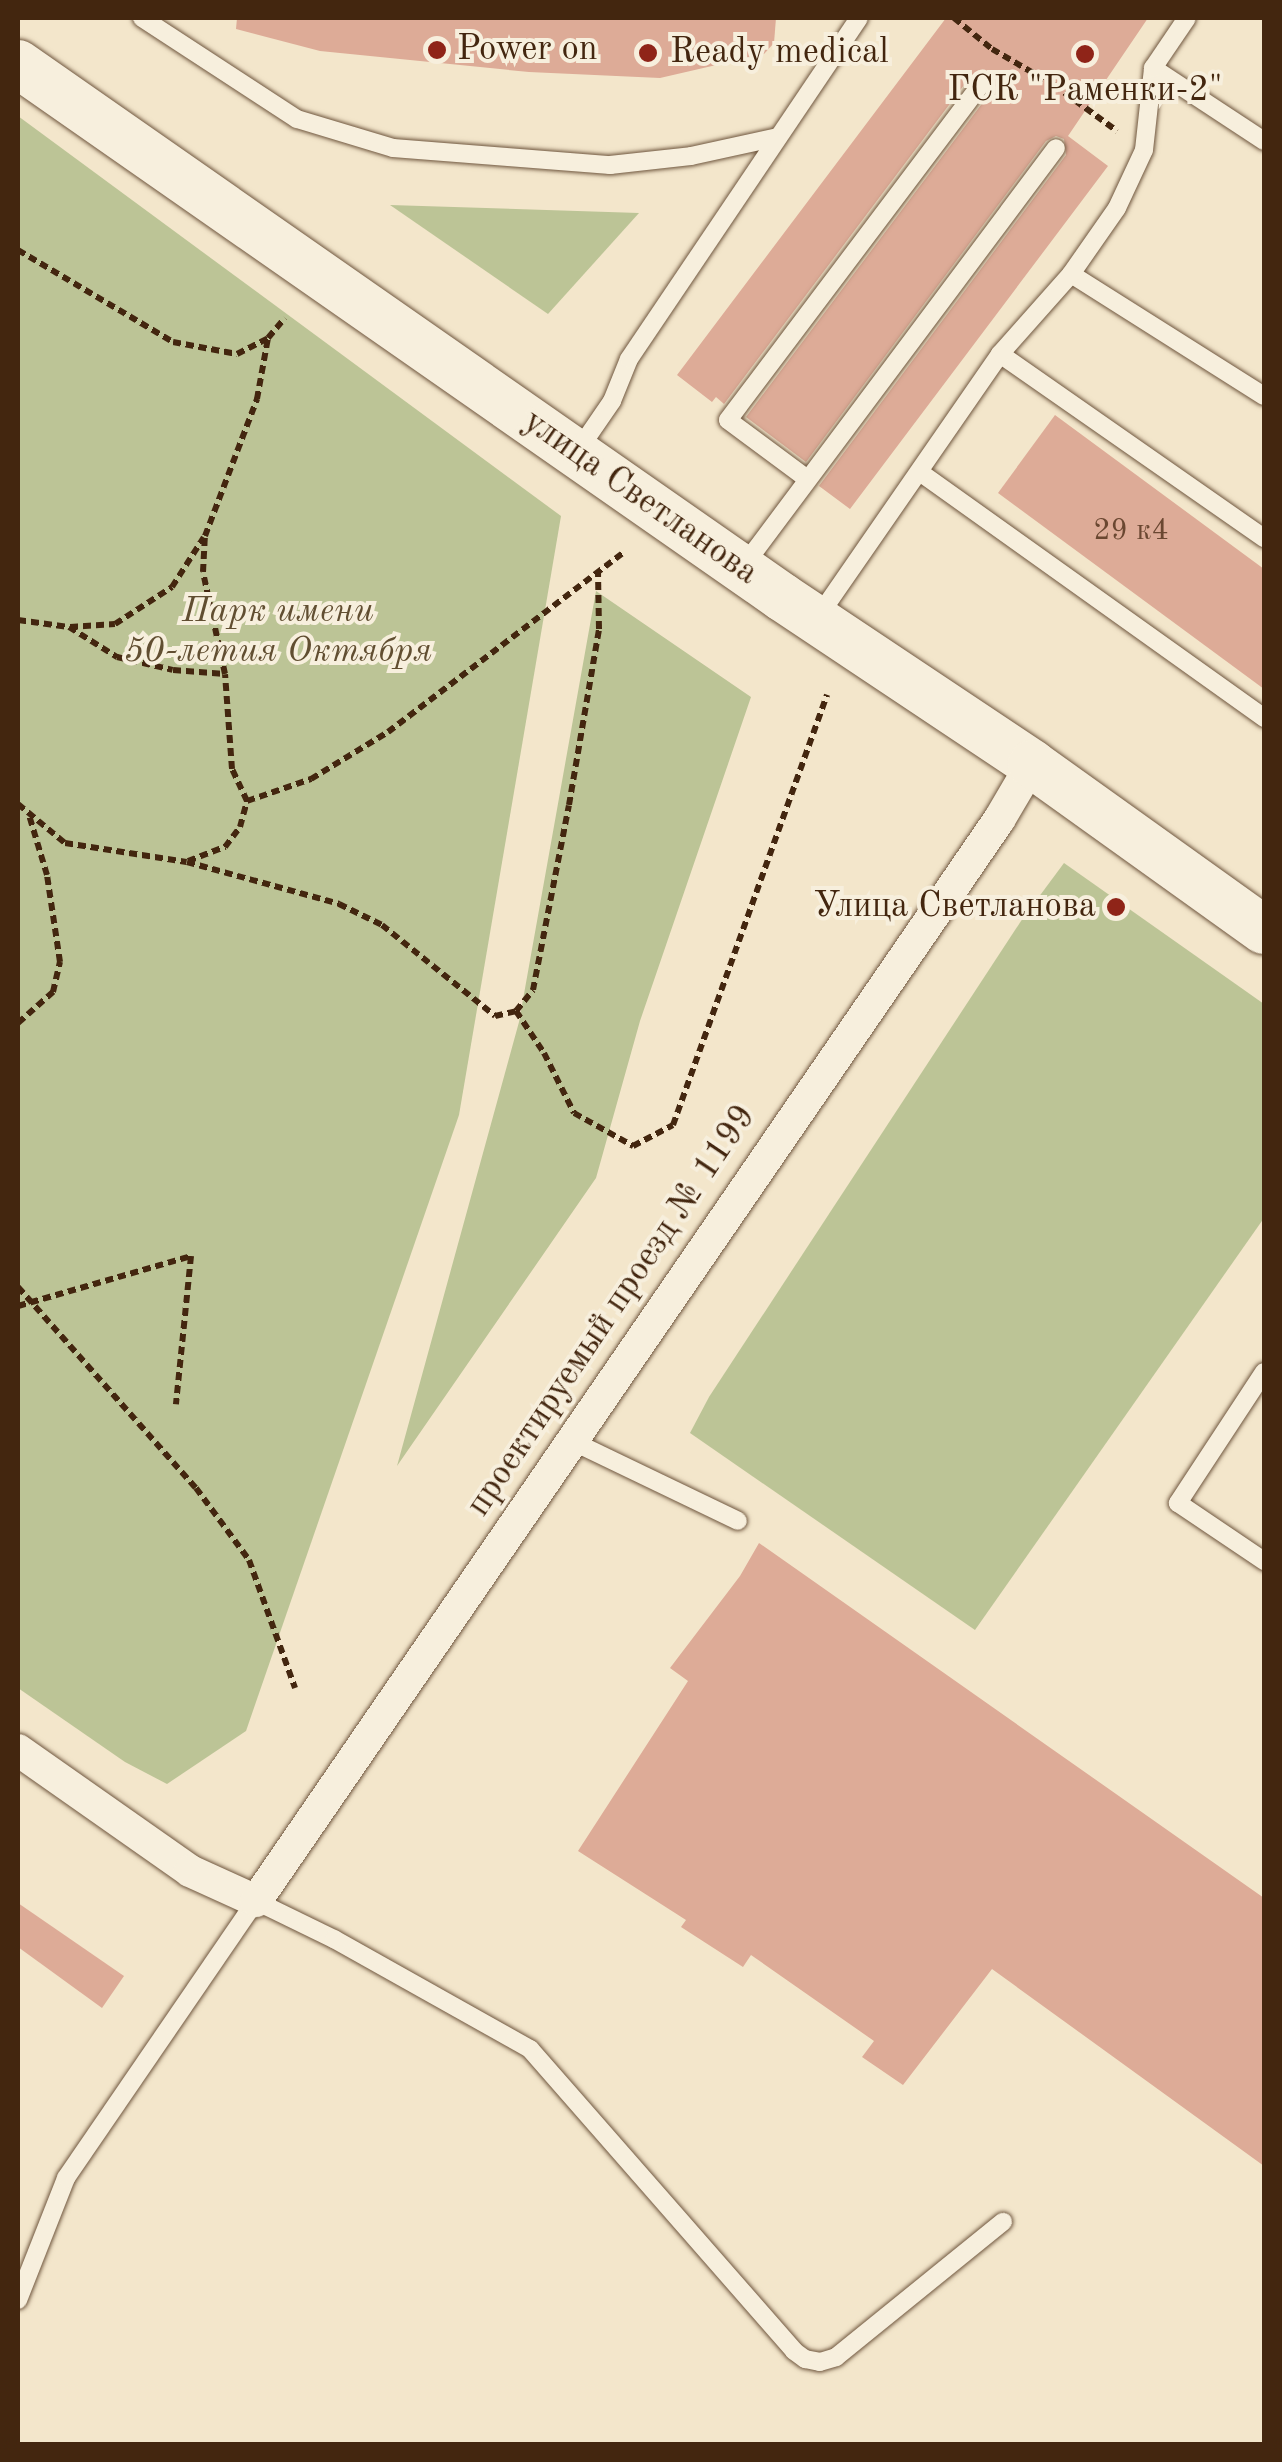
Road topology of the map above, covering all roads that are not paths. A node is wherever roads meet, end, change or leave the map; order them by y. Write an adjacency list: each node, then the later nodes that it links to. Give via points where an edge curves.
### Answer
1 (142, 18): 7 (lane, via 298,119 393,148 610,165)
2 (859, 18): 7 (lane)
3 (1187, 18): 5 (lane)
4 (18, 64): 13 (street, улица Светланова)
5 (1153, 68): 8 (lane); 10 (lane, via 1144,150 1116,208)
6 (980, 85): 15 (lane, via 728,420)
7 (778, 137): 13 (lane, via 629,359 612,401)
8 (1264, 141)
9 (1056, 148): 15 (lane)
10 (1071, 274): 11 (lane); 12 (lane)
11 (1000, 354): 14 (lane); 16 (lane)
12 (1261, 387)
13 (576, 454): 17 (street, улица Светланова)
14 (921, 473): 18 (lane); 19 (lane)
15 (806, 478): 17 (lane)
16 (1264, 538)
17 (742, 568): 18 (street, улица Светланова)
18 (816, 620): 20 (street, улица Светланова)
19 (1264, 718)
20 (1032, 764): 21 (street, улица Светланова); 23 (street, проектируемый проезд № 1199)
21 (1264, 930)
22 (1264, 1372): 25 (lane, via 1178,1503)
23 (572, 1441): 24 (lane); 27 (street, проектируемый проезд № 1199)
24 (738, 1521)
25 (1264, 1561)
26 (18, 1750): 27 (street, via 190,1871)
27 (256, 1901): 28 (lane, via 530,2049 805,2359 836,2357); 29 (lane, via 66,2178)
28 (1003, 2222)
29 (18, 2300)

